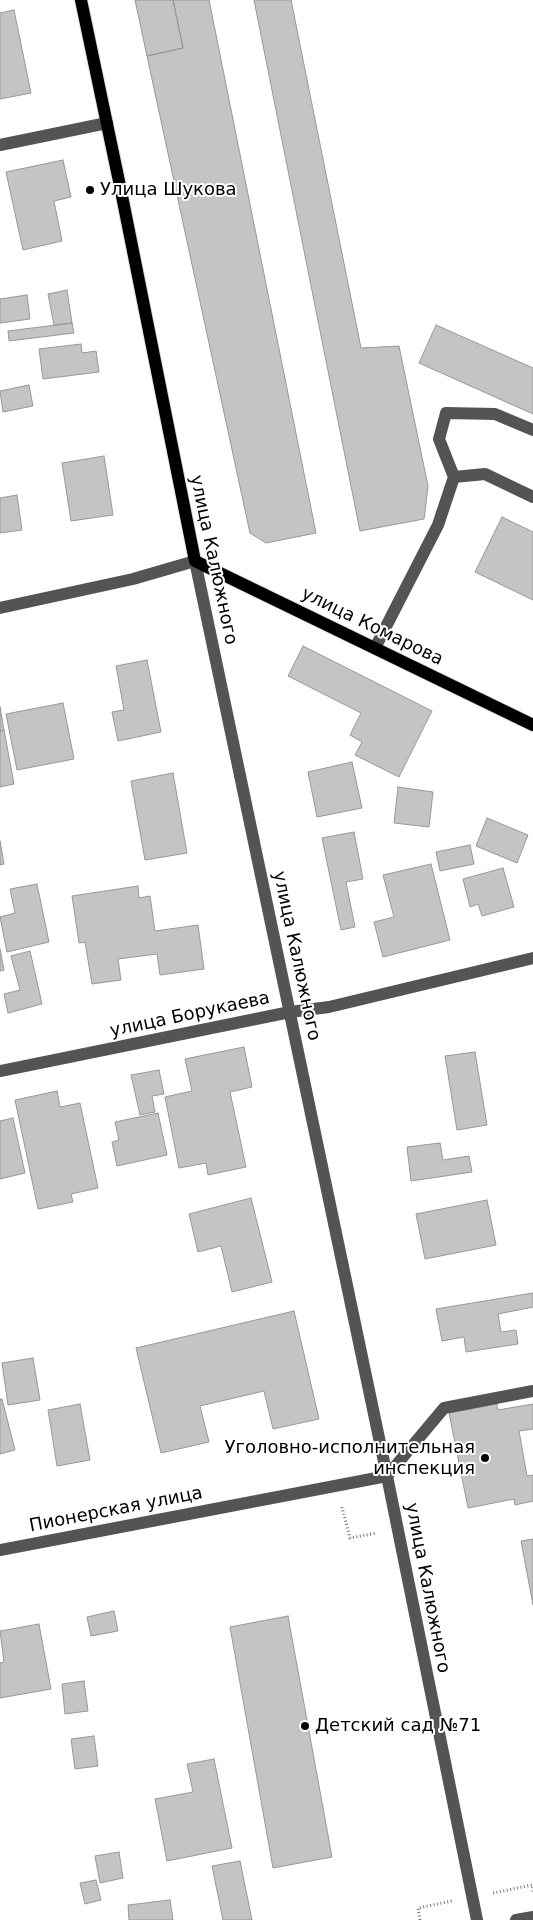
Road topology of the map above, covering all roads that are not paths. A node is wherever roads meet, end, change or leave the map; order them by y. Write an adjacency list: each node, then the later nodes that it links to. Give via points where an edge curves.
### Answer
1 (81, 0): 2 (main road, улица Калюжного)
2 (108, 124): 3 (street); 7 (main road, улица Калюжного)
3 (0, 145)
4 (533, 430): 5 (street, via 495,414 446,413 439,439)
5 (454, 477): 6 (street, via 485,474); 9 (street, via 438,525)
6 (533, 497)
7 (195, 561): 8 (street, via 133,580); 9 (main road, улица Комарова); 12 (street, улица Калюжного)
8 (0, 608)
9 (375, 648): 10 (main road, улица Комарова)
10 (533, 725)
11 (533, 958): 12 (street, улица Борукаева, via 329,1008)
12 (290, 1012): 13 (street, улица Борукаева); 15 (street, улица Калюжного)
13 (0, 1072)
14 (533, 1390): 15 (street, via 444,1408)
15 (387, 1476): 16 (street, Пионерская улица); 18 (street, улица Калюжного)
16 (0, 1550)
17 (533, 1916): 19 (street)
18 (477, 1920)
19 (516, 1920)

